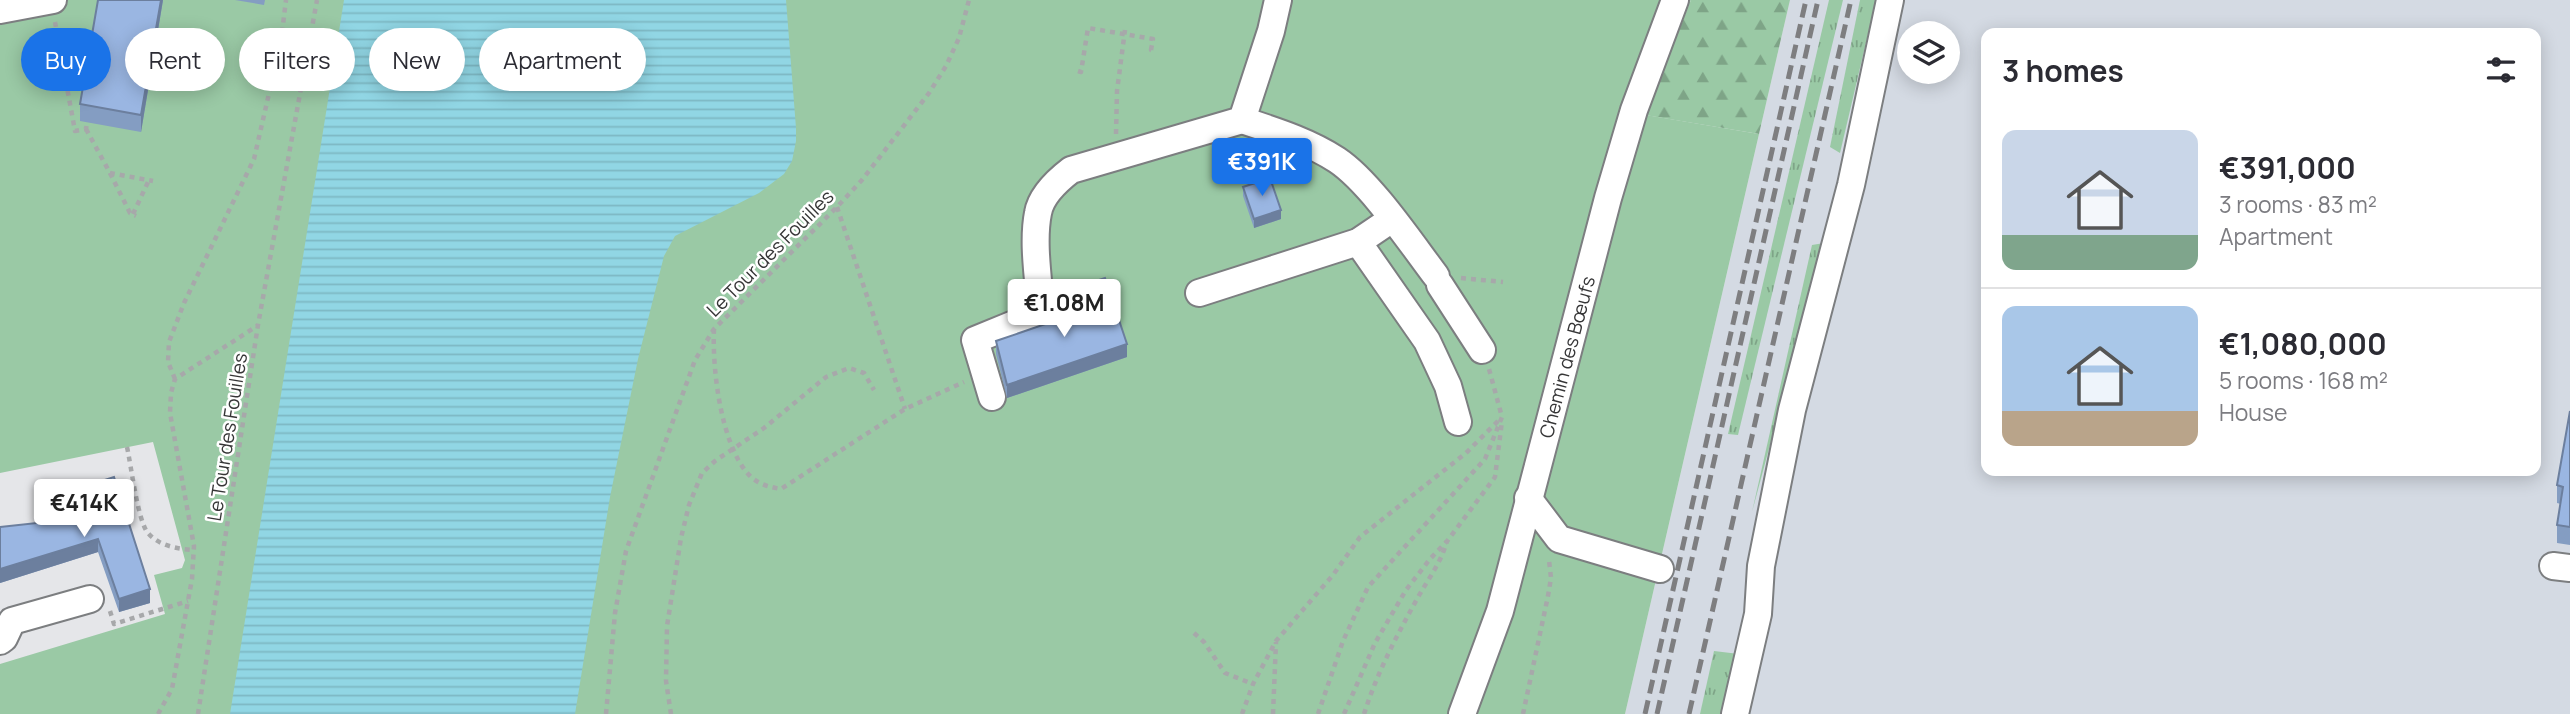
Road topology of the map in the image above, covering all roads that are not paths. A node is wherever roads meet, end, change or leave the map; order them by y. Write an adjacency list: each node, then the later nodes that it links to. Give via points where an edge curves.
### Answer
1 (52, 0): 5 (street)
2 (1278, 0): 6 (street)
3 (1675, 0): 13 (street, Chemin des Bœufs, via 1634,110)
4 (1890, 0): 18 (street, via 1851,185 1790,423 1761,566 1758,614)
5 (0, 10)
6 (1242, 120): 7 (street, via 1300,140 1339,162); 11 (street, via 1071,170 1054,183 1038,211 1041,313 975,340)
7 (1392, 219): 8 (street); 10 (street)
8 (1358, 242): 9 (street); 12 (street, via 1427,341 1448,386)
9 (1199, 293)
10 (1482, 350)
11 (992, 397)
12 (1458, 422)
13 (1528, 498): 14 (street, via 1559,539); 17 (street, Chemin des Bœufs, via 1500,611)
14 (1660, 569)
15 (90, 599): 16 (street)
16 (4, 622)
17 (1462, 714)
18 (1735, 714)

